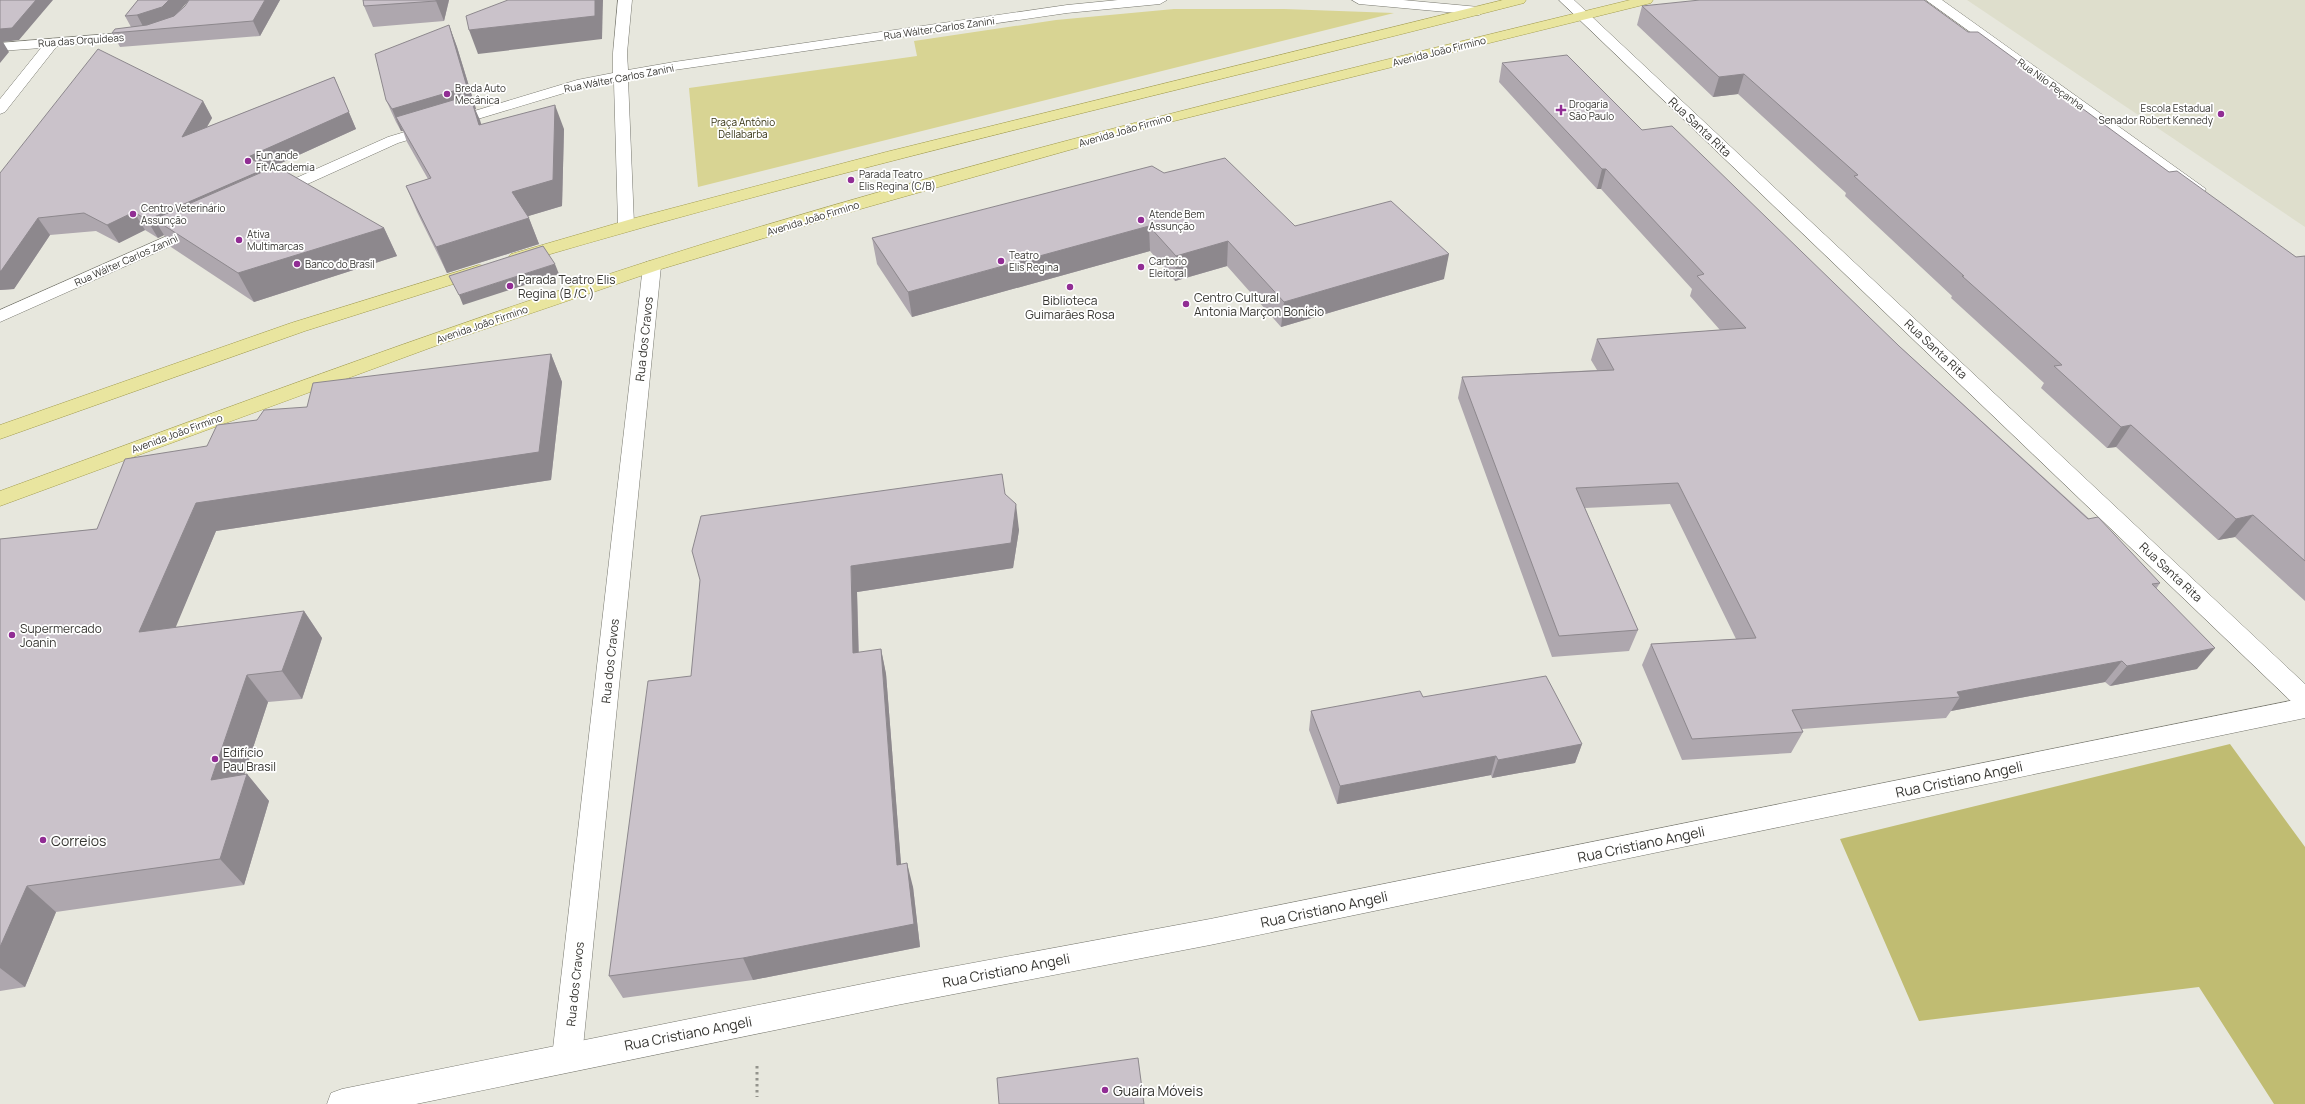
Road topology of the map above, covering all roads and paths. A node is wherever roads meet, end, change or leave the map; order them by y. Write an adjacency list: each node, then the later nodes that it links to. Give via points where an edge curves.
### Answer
1 (625, 0): 13 (street, via 620,53)
2 (1160, 0): 13 (street, Rua Wálter Carlos Zanini, via 1067,9)
3 (1359, 0): 8 (street)
4 (1519, 0): 8 (main road)
5 (1566, 0): 9 (street, Rua Santa Rita)
6 (1646, 0): 9 (main road, Avenida João Firmino)
7 (1933, 0): 15 (street, Rua Nilo Peçanha)
8 (1479, 11): 18 (main road, via 949,140)
9 (1582, 15): 19 (main road, Avenida João Firmino, via 1153,122 858,204); 23 (street, Rua Santa Rita)
10 (158, 32): 11 (street, Rua das Orquídeas)
11 (53, 42): 12 (street, Rua das Orquídeas); 14 (street)
12 (0, 47)
13 (621, 76): 16 (street, Rua Wálter Carlos Zanini, via 582,83 393,140); 18 (street)
14 (0, 109)
15 (2209, 197)
16 (263, 198)
17 (206, 224): 20 (street, Rua Wálter Carlos Zanini)
18 (626, 224): 21 (main road, via 298,327)
19 (652, 266): 22 (main road, Avenida João Firmino, via 431,341); 25 (street, Rua dos Cravos)
20 (0, 317)
21 (0, 432)
22 (0, 499)
23 (2305, 698)
24 (2305, 708): 25 (street, Rua Cristiano Angeli, via 1210,932)
25 (567, 1057): 26 (street, Rua Cristiano Angeli)
26 (342, 1104)

